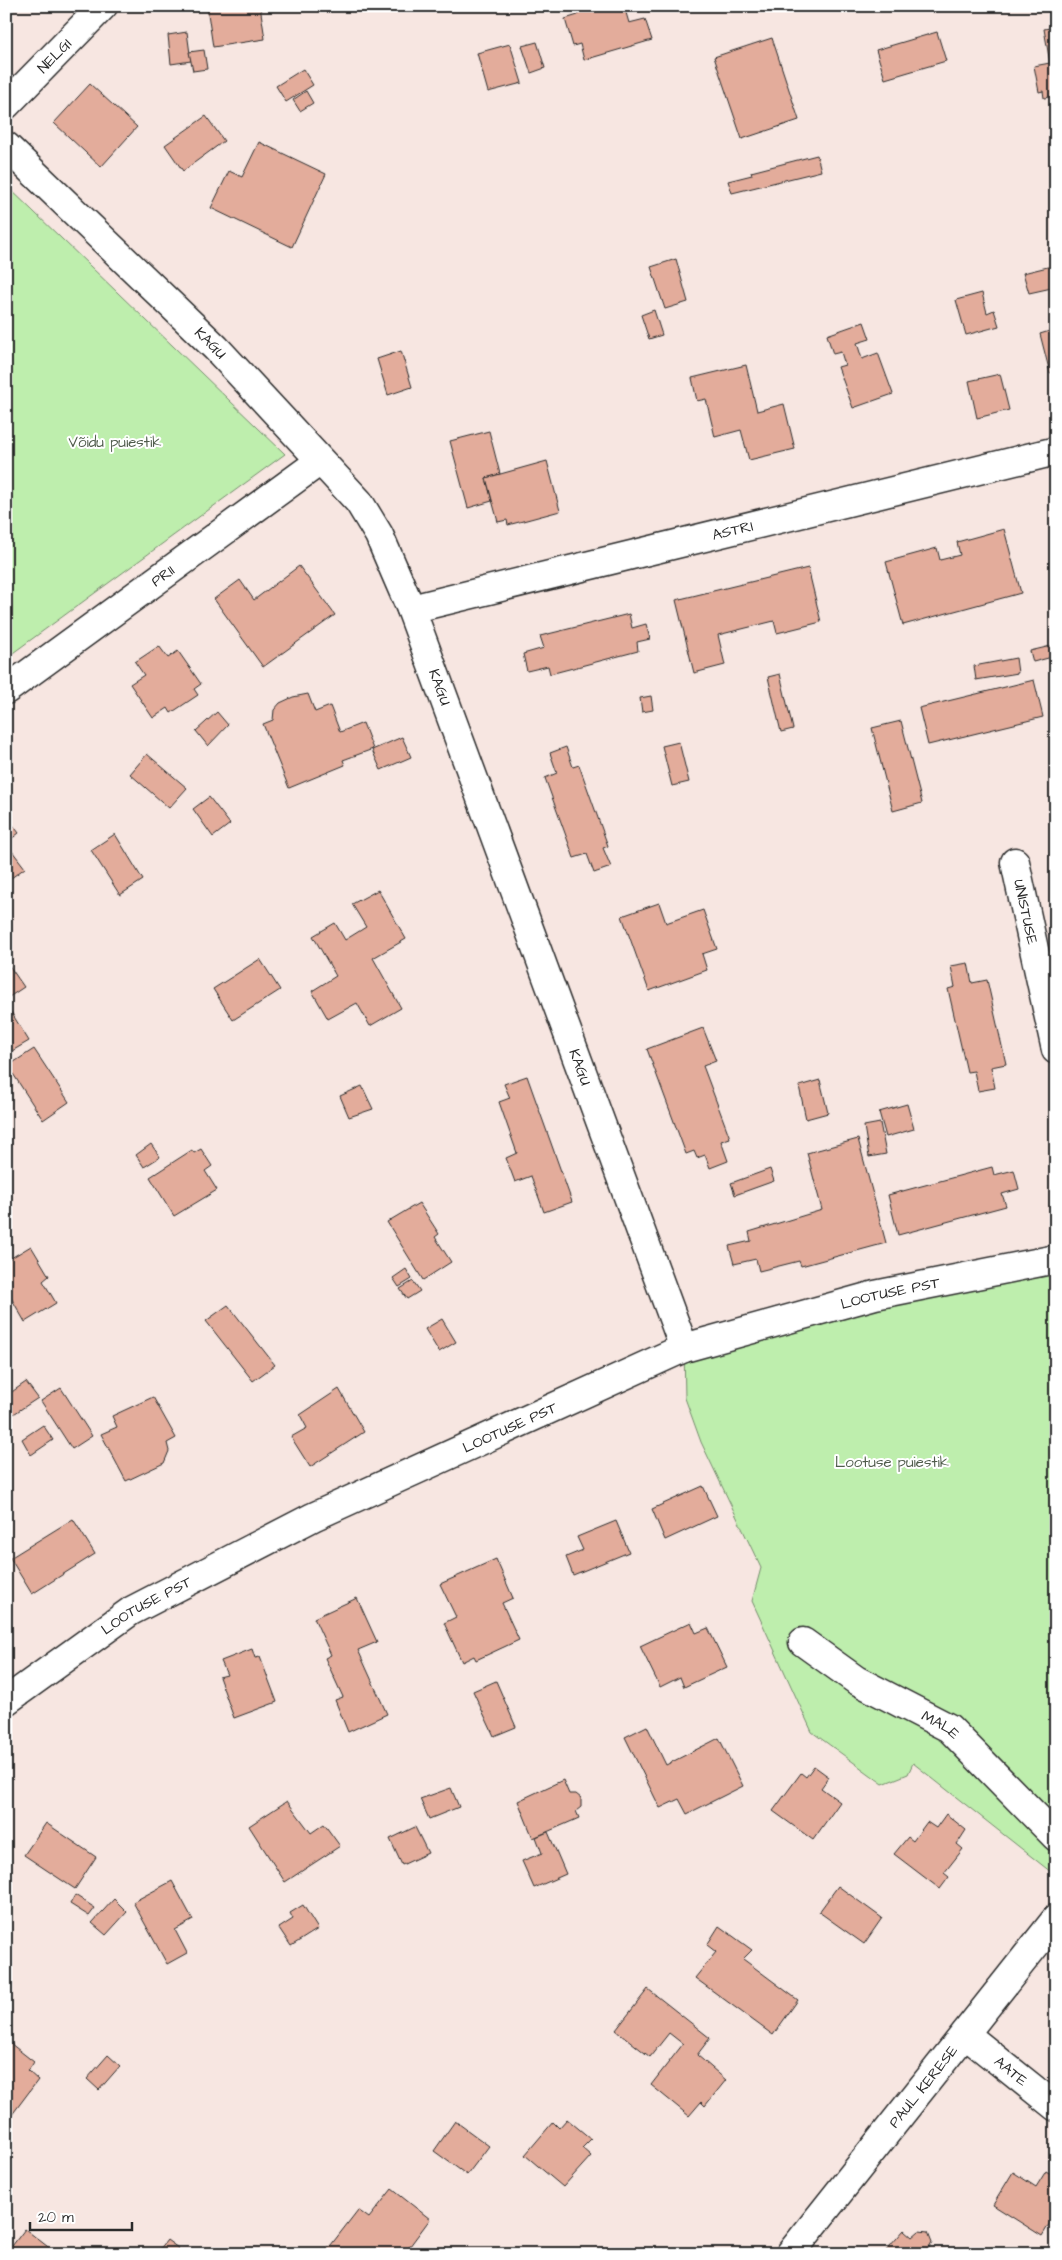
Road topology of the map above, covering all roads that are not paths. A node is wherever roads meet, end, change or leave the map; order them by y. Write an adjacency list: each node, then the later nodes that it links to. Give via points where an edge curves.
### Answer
1 (103, 6): 2 (street, NELGI)
2 (6, 105)
3 (6, 146): 5 (street, KAGU, via 216,348)
4 (1056, 451): 6 (street, ASTRI)
5 (320, 461): 6 (street, KAGU, via 359,502 379,535); 7 (street, PRII)
6 (411, 609): 11 (street, KAGU)
7 (6, 690)
8 (1015, 862): 9 (street, UNISTUSE)
9 (1056, 1050)
10 (1056, 1259): 11 (street, LOOTUSE PST, via 875,1295)
11 (684, 1348): 13 (street, LOOTUSE PST, via 304,1521 131,1612)
12 (803, 1642): 14 (street, MALE, via 856,1680 949,1728)
13 (6, 1702)
14 (1056, 1837)
15 (1056, 1919): 16 (street, PAUL KERESE)
16 (965, 2034): 17 (street, AATE); 18 (street, PAUL KERESE)
17 (1056, 2107)
18 (790, 2254)

